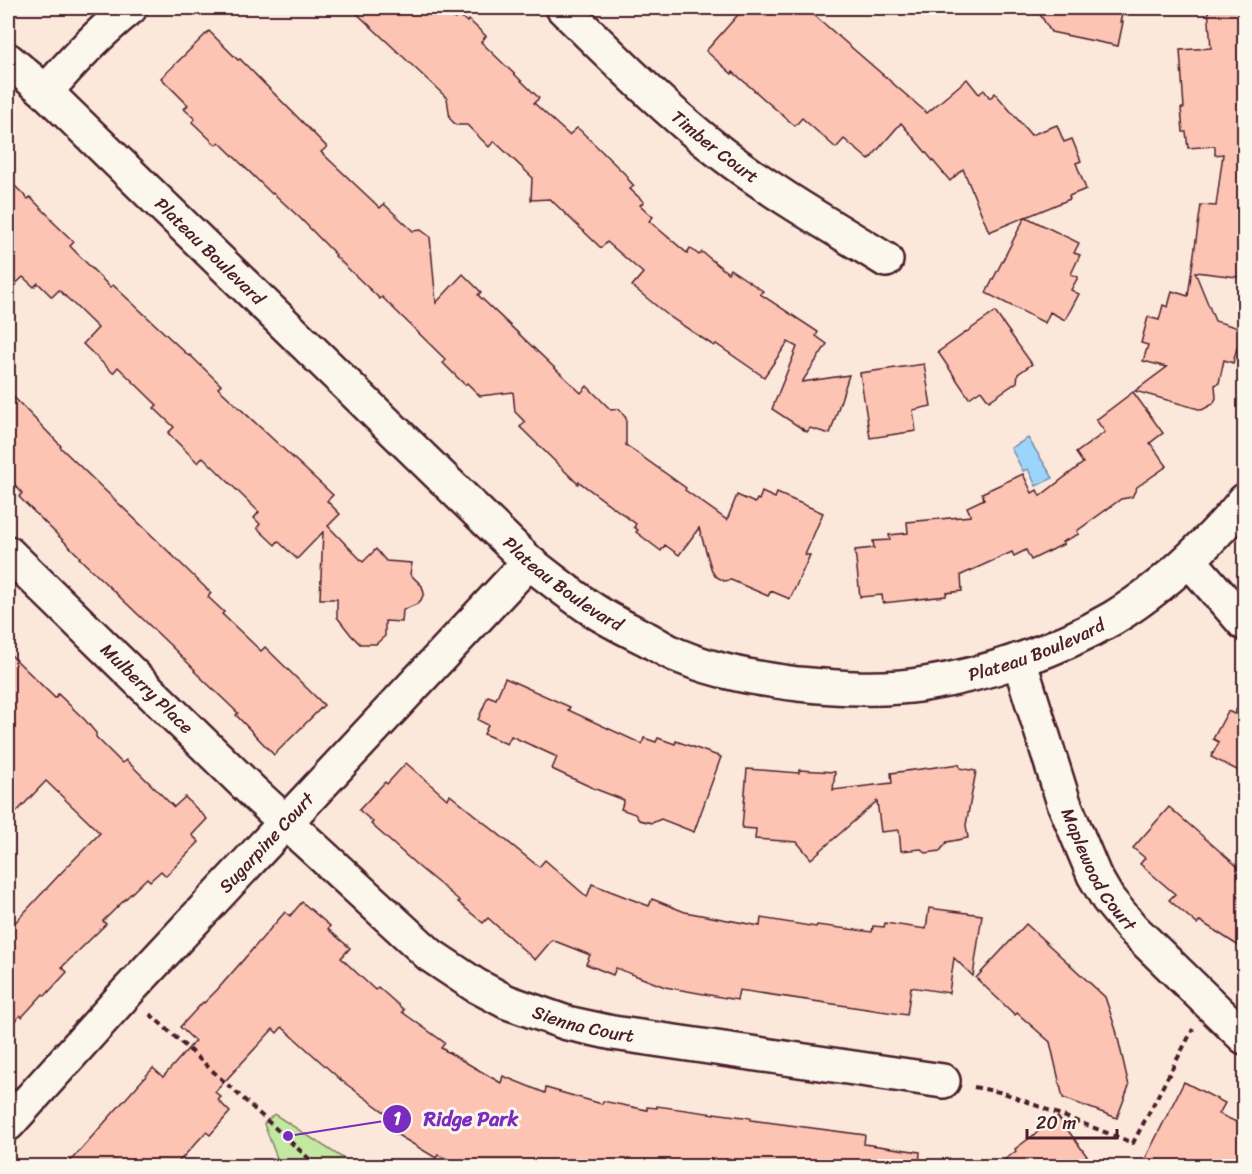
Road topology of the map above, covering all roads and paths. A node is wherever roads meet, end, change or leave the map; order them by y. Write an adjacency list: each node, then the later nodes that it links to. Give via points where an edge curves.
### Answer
1 (130, 8): 4 (street, via 102,31)
2 (563, 8): 5 (street, Timber Court, via 674,114 722,153)
3 (8, 60): 4 (street, Plateau Boulevard)
4 (46, 92): 9 (street, Plateau Boulevard)
5 (886, 260)
6 (1245, 501): 8 (street, Plateau Boulevard)
7 (8, 553): 12 (street, Mulberry Place)
8 (1189, 560): 10 (street); 11 (street, Plateau Boulevard, via 1113,618 1072,640)
9 (530, 562): 11 (street, Plateau Boulevard, via 597,612 679,656 766,680 874,689 969,676); 12 (street, Sugarpine Court)
10 (1245, 623)
11 (1019, 660): 14 (street, Maplewood Court, via 1064,803 1094,874 1132,928)
12 (286, 823): 13 (street, Sugarpine Court); 16 (street, Sienna Court, via 430,955 475,986 531,1012 614,1033)
13 (127, 993): 17 (street, Sugarpine Court); 18 (path)
14 (1208, 1002): 15 (street, Maplewood Court); 16 (path, via 1133,1143 1004,1093)
15 (1245, 1037)
16 (944, 1081)
17 (8, 1124)
18 (316, 1167)

